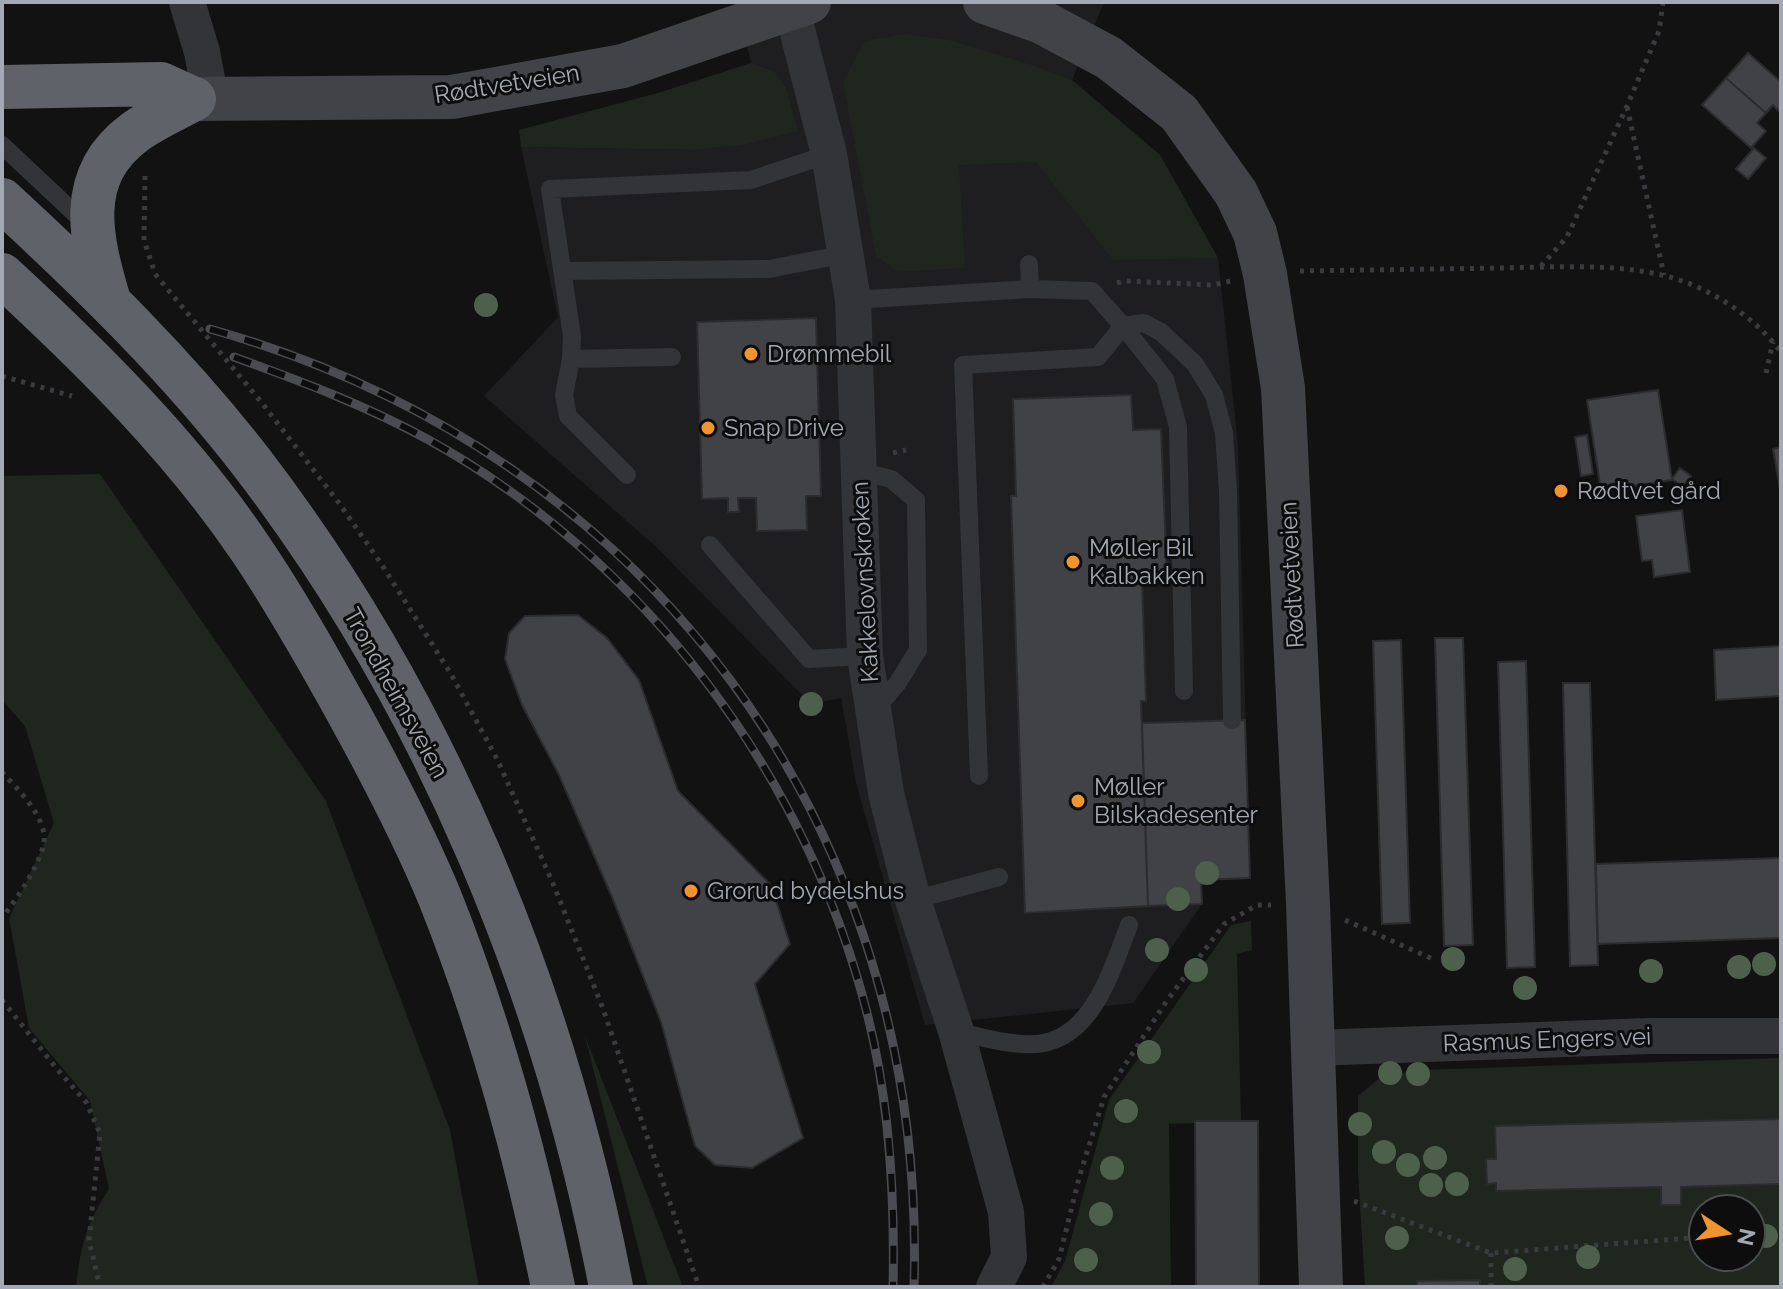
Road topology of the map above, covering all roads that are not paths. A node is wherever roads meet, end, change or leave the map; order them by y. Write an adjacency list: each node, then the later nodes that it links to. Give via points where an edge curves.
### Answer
1 (187, 2): 5 (street, via 202,52)
2 (985, 2): 33 (street, Rødtvetveien, via 1042,22 1109,58 1179,113 1236,193 1255,233 1283,388)
3 (797, 3): 5 (street, Rødtvetveien, via 623,66 452,97); 7 (street, Kakkelovnskroken)
4 (2, 87): 5 (highway, via 161,84)
5 (202, 100): 9 (highway, via 135,132 116,148 96,181)
6 (2, 145): 9 (lane)
7 (829, 154): 10 (street, Kakkelovnskroken); 12 (lane, via 751,180 550,189)
8 (2, 200): 16 (highway, Trondheimsveien)
9 (92, 230): 16 (highway)
10 (846, 254): 12 (lane, via 769,269); 15 (street, Kakkelovnskroken)
11 (1029, 264): 14 (lane)
12 (563, 271): 19 (lane)
13 (2, 275): 34 (highway, via 115,384 217,505 287,606 369,750 434,885 470,979 522,1152)
14 (1030, 289): 15 (lane); 17 (lane, via 1092,291)
15 (853, 300): 20 (street, Kakkelovnskroken)
16 (109, 301): 35 (highway, Trondheimsveien, via 252,463 327,570 425,737 523,962 578,1140)
17 (1123, 326): 24 (lane, via 1165,379 1178,427); 26 (lane, via 1144,323 1161,332 1195,364 1214,395 1224,433 1228,492); 27 (lane, via 1098,357 963,365)
18 (672, 357): 19 (lane)
19 (571, 359): 21 (lane, via 564,395 568,416)
20 (859, 471): 23 (street, Kakkelovnskroken); 25 (lane, via 891,479 916,500 918,650)
21 (627, 475)
22 (710, 545): 23 (lane, via 809,659)
23 (865, 656): 25 (street, Kakkelovnskroken)
24 (1184, 691)
25 (873, 712): 29 (street, Kakkelovnskroken, via 886,793)
26 (1232, 720)
27 (979, 776)
28 (999, 877): 29 (lane)
29 (913, 900): 31 (street, Kakkelovnskroken)
30 (1129, 925): 31 (lane, via 1104,989 1088,1015 1068,1033 1046,1044 1023,1044)
31 (956, 1031): 36 (street, Kakkelovnskroken, via 1006,1212 1009,1257)
32 (1781, 1036): 33 (street, Rasmus Engers vei)
33 (1313, 1048): 37 (street, Rødtvetveien)
34 (553, 1287)
35 (611, 1287)
36 (994, 1287)
37 (1321, 1287)

